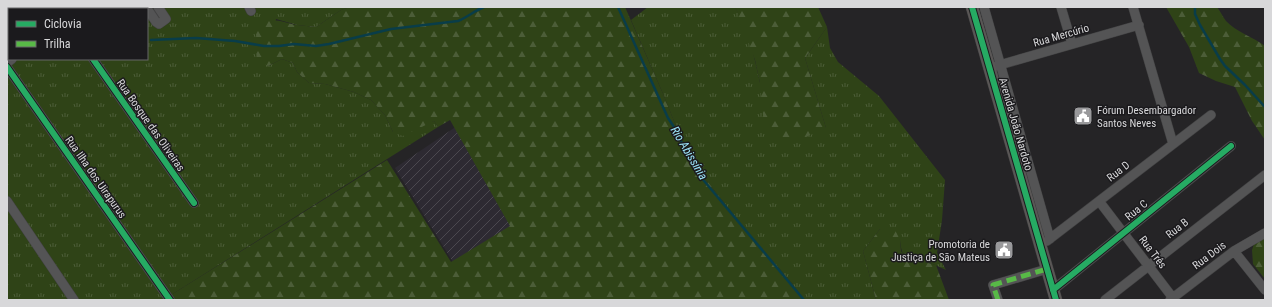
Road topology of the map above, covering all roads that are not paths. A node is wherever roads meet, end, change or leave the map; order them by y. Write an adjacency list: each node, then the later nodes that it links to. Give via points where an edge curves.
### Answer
1 (158, 7): 6 (street, via 166,19 159,24)
2 (972, 7): 10 (street, Avenida João Nardoto)
3 (984, 7): 10 (street, Avenida João Nardoto)
4 (1061, 7): 8 (street)
5 (1133, 7): 7 (street)
6 (148, 10)
7 (1138, 25): 8 (street, Rua Mercúrio); 13 (street)
8 (1072, 44): 10 (street, Rua Mercúrio)
9 (94, 60): 18 (street, Rua Bosque das Oliveiras)
10 (995, 66): 21 (street, Avenida João Nardoto)
11 (7, 67): 29 (street, Rua Ilha dos Uirapurus)
12 (1211, 116): 13 (street, Rua D)
13 (1173, 144): 17 (street, Rua D)
14 (1231, 146): 19 (street, Rua C)
15 (1265, 175): 23 (street, Rua B)
16 (7, 201): 28 (street)
17 (1099, 202): 19 (street, Rua Três); 21 (street, Rua D)
18 (194, 203)
19 (1124, 233): 23 (street, Rua Três); 26 (street, Rua C)
20 (1265, 233): 22 (street, Rua Dois)
21 (1045, 242): 24 (street, Avenida João Nardoto)
22 (1234, 251): 25 (street); 27 (street, Rua Dois)
23 (1149, 266): 27 (street, Rua Três); 31 (street, Rua B)
24 (1047, 268): 26 (street, Avenida João Nardoto); 30 (street, via 994,285)
25 (1265, 290)
26 (1054, 295)
27 (1172, 299)
28 (74, 300)
29 (170, 300)
30 (998, 300)
31 (1104, 300)

